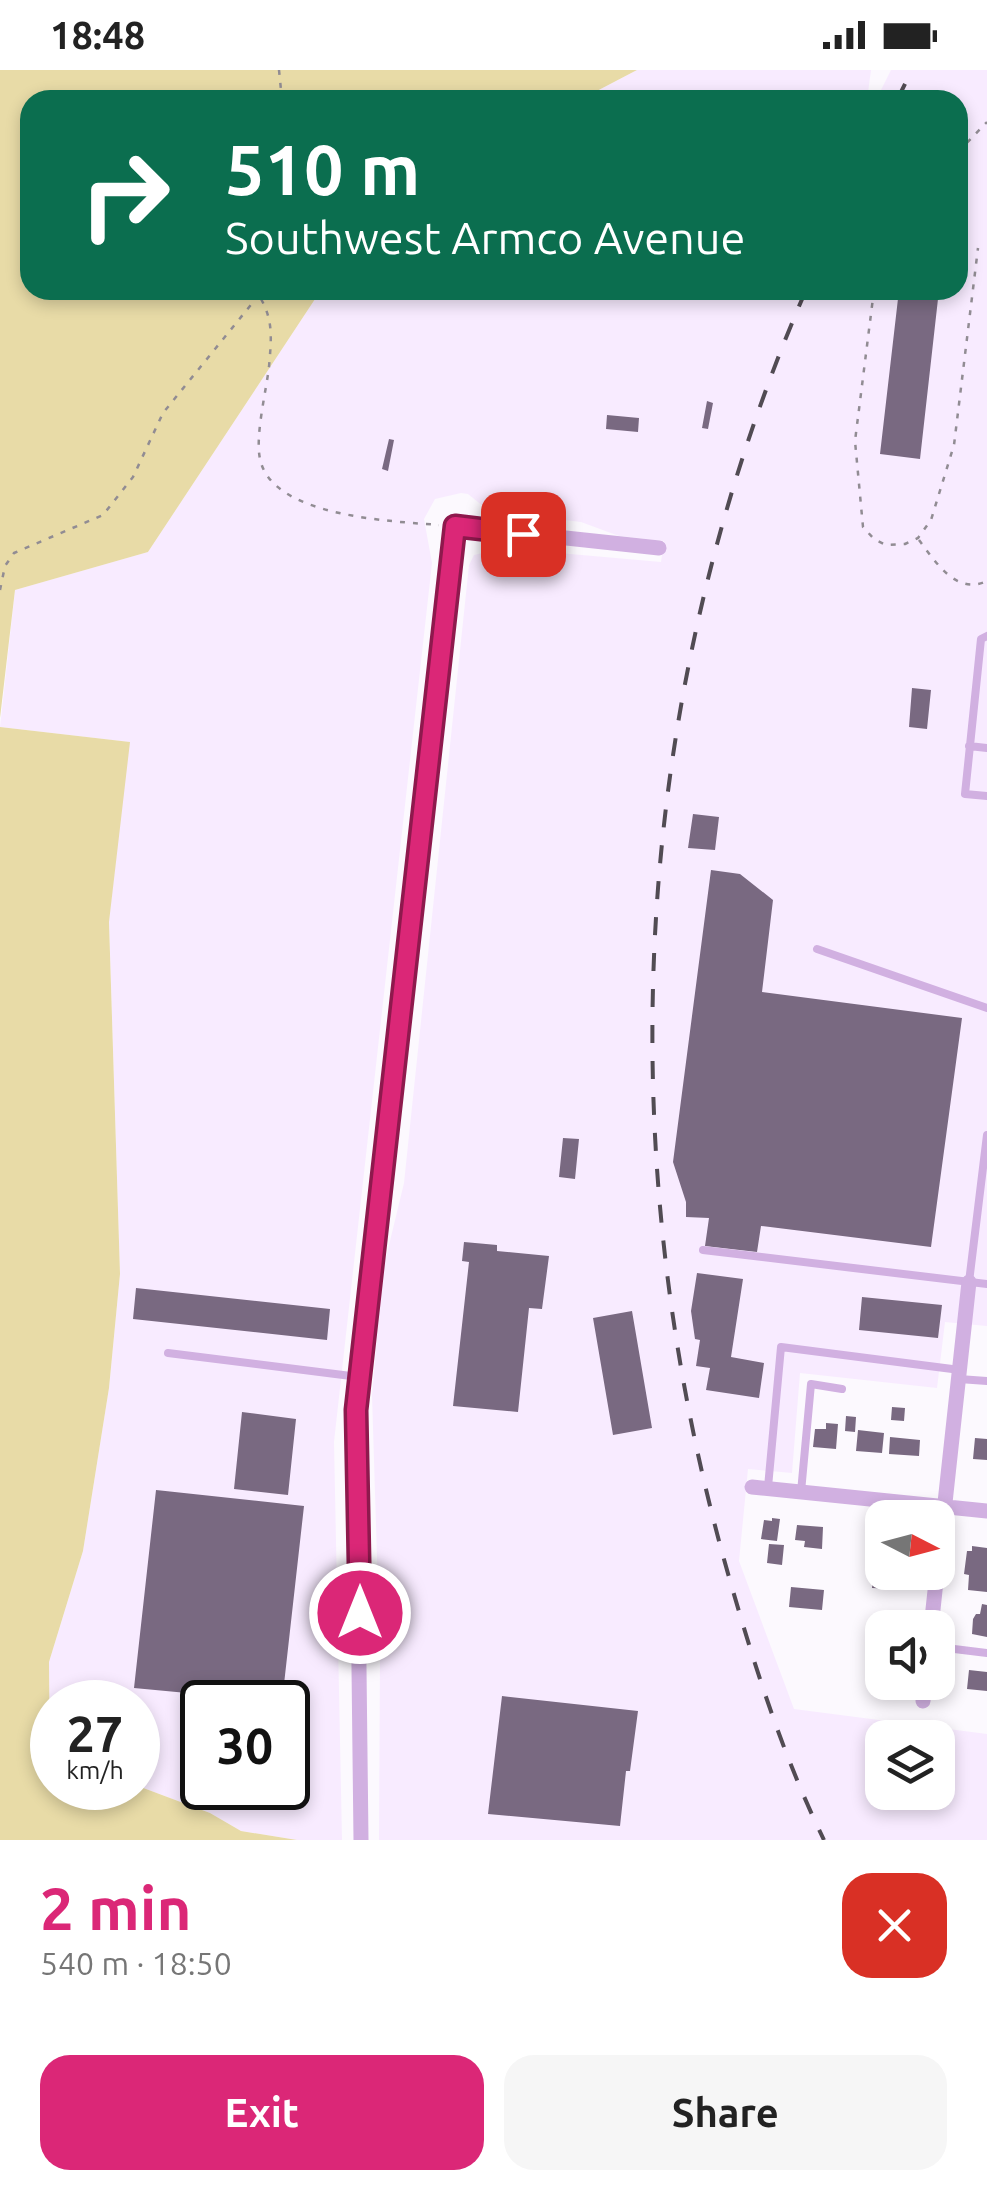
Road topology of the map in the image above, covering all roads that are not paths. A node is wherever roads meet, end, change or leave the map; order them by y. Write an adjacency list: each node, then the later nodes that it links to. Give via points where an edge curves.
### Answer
1 (659, 548): 14 (street, via 455,526)
2 (987, 636): 3 (lane, via 981,639)
3 (970, 746): 4 (lane); 5 (lane, via 965,794)
4 (987, 748)
5 (987, 796)
6 (817, 949): 7 (lane)
7 (987, 1008)
8 (987, 1134): 10 (lane)
9 (702, 1250): 10 (lane)
10 (969, 1282): 11 (lane); 13 (street)
11 (987, 1284)
12 (168, 1353): 14 (lane)
13 (959, 1374): 15 (lane); 17 (lane, via 781,1348); 20 (street)
14 (359, 1377): 25 (street)
15 (987, 1381)
16 (842, 1389): 18 (lane, via 811,1384)
17 (760, 1488): 18 (street)
18 (801, 1492): 19 (street)
19 (883, 1500)
20 (945, 1500)
21 (955, 1507): 22 (street)
22 (987, 1511)
23 (955, 1649): 24 (lane)
24 (987, 1653)
25 (361, 1840)

